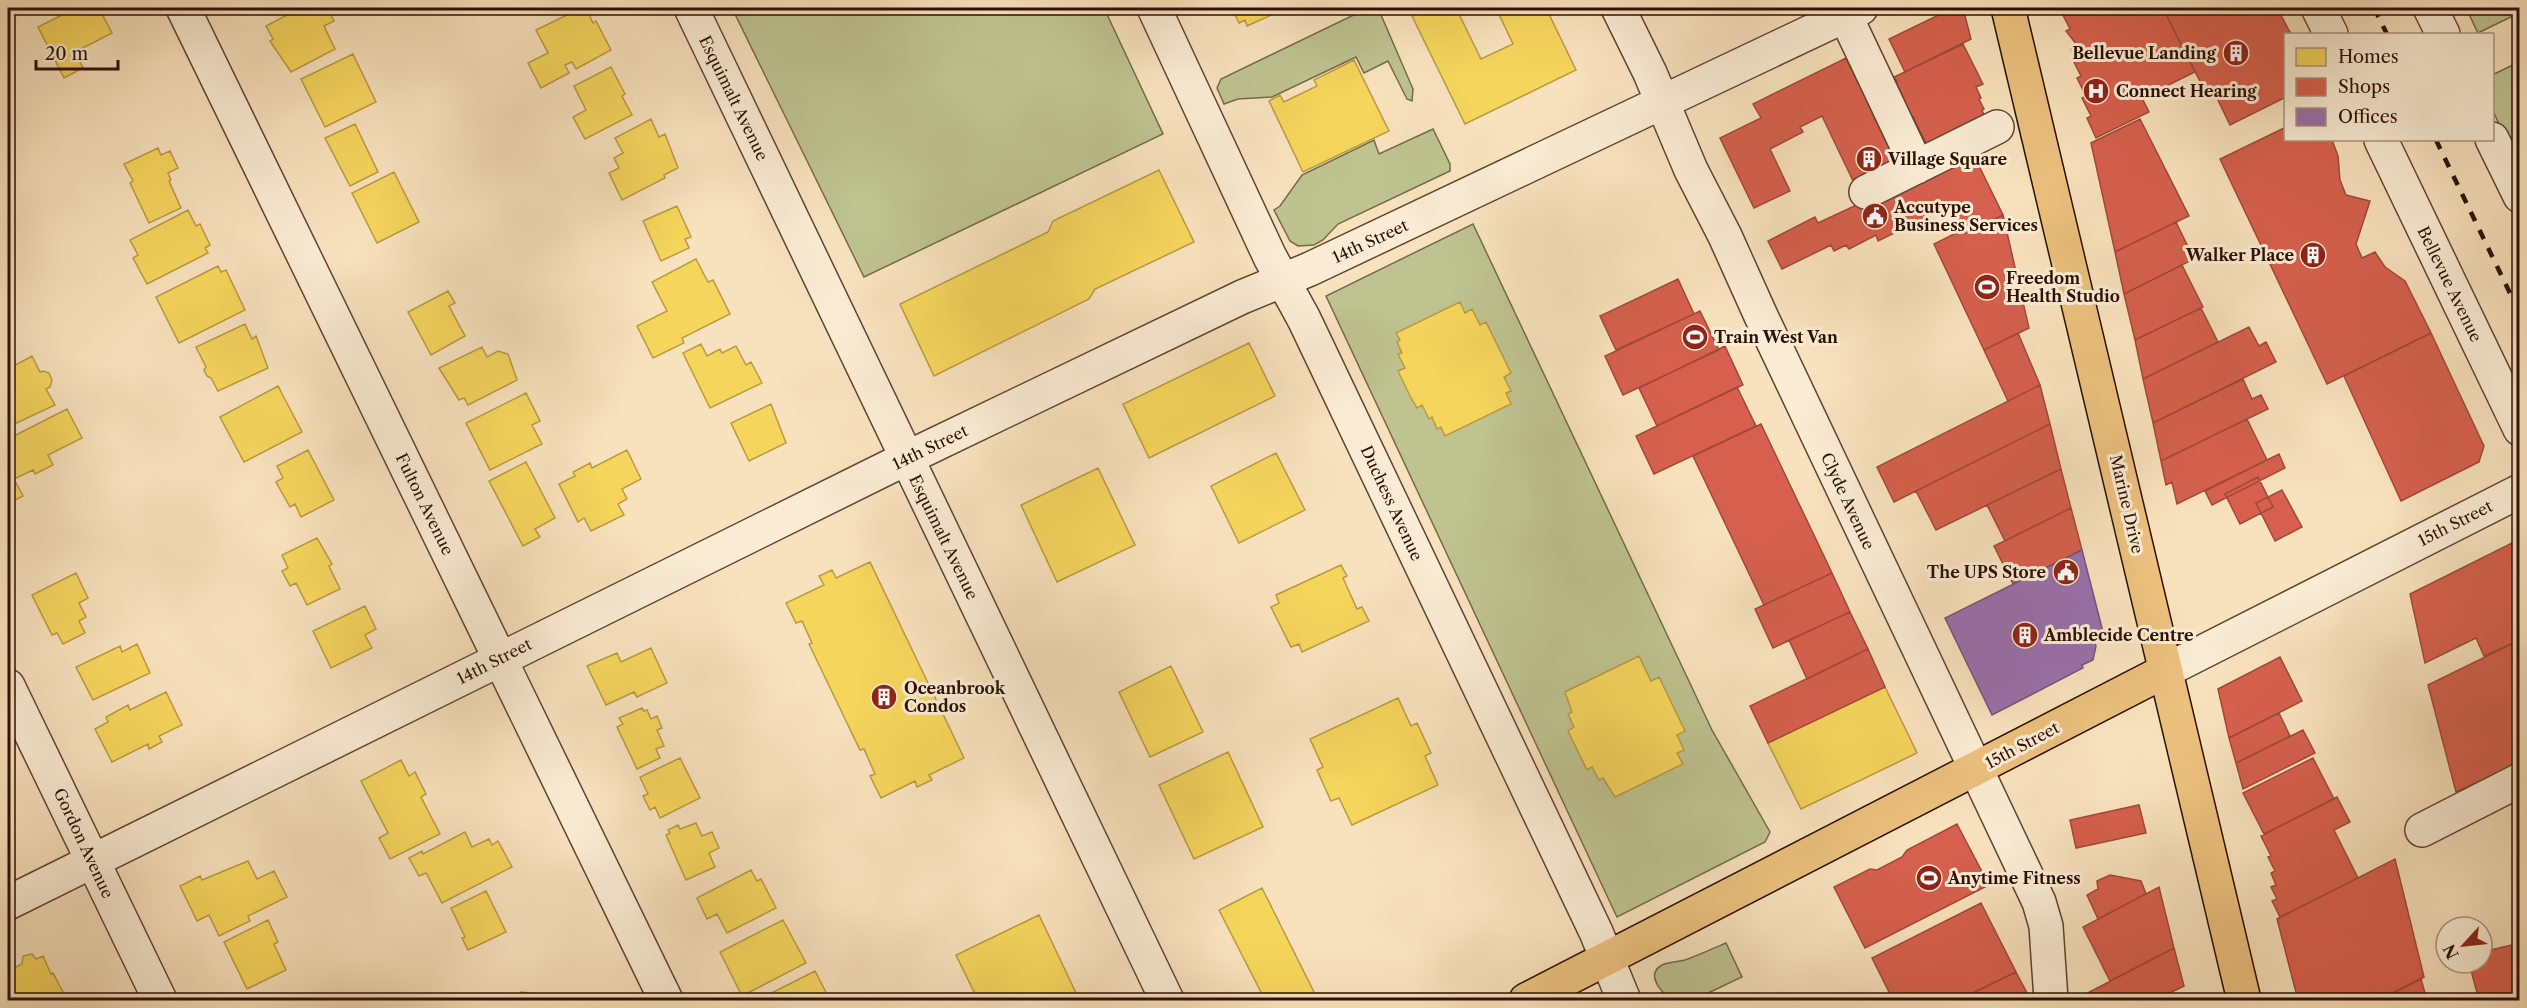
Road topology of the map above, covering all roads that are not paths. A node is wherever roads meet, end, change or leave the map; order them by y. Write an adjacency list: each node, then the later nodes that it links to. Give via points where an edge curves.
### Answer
1 (183, 8): 22 (street, Fulton Avenue)
2 (691, 8): 20 (street, Esquimalt Avenue)
3 (1154, 8): 18 (street, Duchess Avenue)
4 (1618, 8): 11 (street, Clyde Avenue)
5 (2008, 8): 23 (main road, Marine Drive)
6 (2318, 8): 9 (street)
7 (2430, 8): 10 (street)
8 (1853, 11): 11 (street, 14th Street); 15 (street)
9 (2330, 33)
10 (2442, 33)
11 (1662, 102): 18 (street, 14th Street); 25 (street, Clyde Avenue)
12 (1997, 128): 15 (street)
13 (2381, 141): 19 (street, Bellevue Avenue)
14 (2494, 141): 17 (street)
15 (1917, 167): 16 (street)
16 (1866, 192)
17 (2520, 196)
18 (1284, 280): 20 (street, 14th Street); 30 (street, Duchess Avenue)
19 (2520, 429)
20 (907, 458): 22 (street, 14th Street); 33 (street, Esquimalt Avenue)
21 (2520, 490): 23 (street, 15th Street)
22 (500, 657): 28 (street, 14th Street); 32 (street, Fulton Avenue)
23 (2165, 671): 25 (main road, 15th Street); 37 (main road, Marine Drive)
24 (8, 686): 28 (street, Gordon Avenue)
25 (1977, 769): 30 (main road, 15th Street); 36 (street, Clyde Avenue, via 2043,914)
26 (2520, 780): 27 (street)
27 (2422, 830)
28 (92, 860): 29 (street, 14th Street); 31 (street, Gordon Avenue)
29 (8, 903)
30 (1606, 959): 34 (main road, 15th Street); 35 (street, Duchess Avenue)
31 (160, 1000)
32 (666, 1000)
33 (1167, 1000)
34 (1526, 1000)
35 (1624, 1000)
36 (2051, 1000)
37 (2244, 1000)

